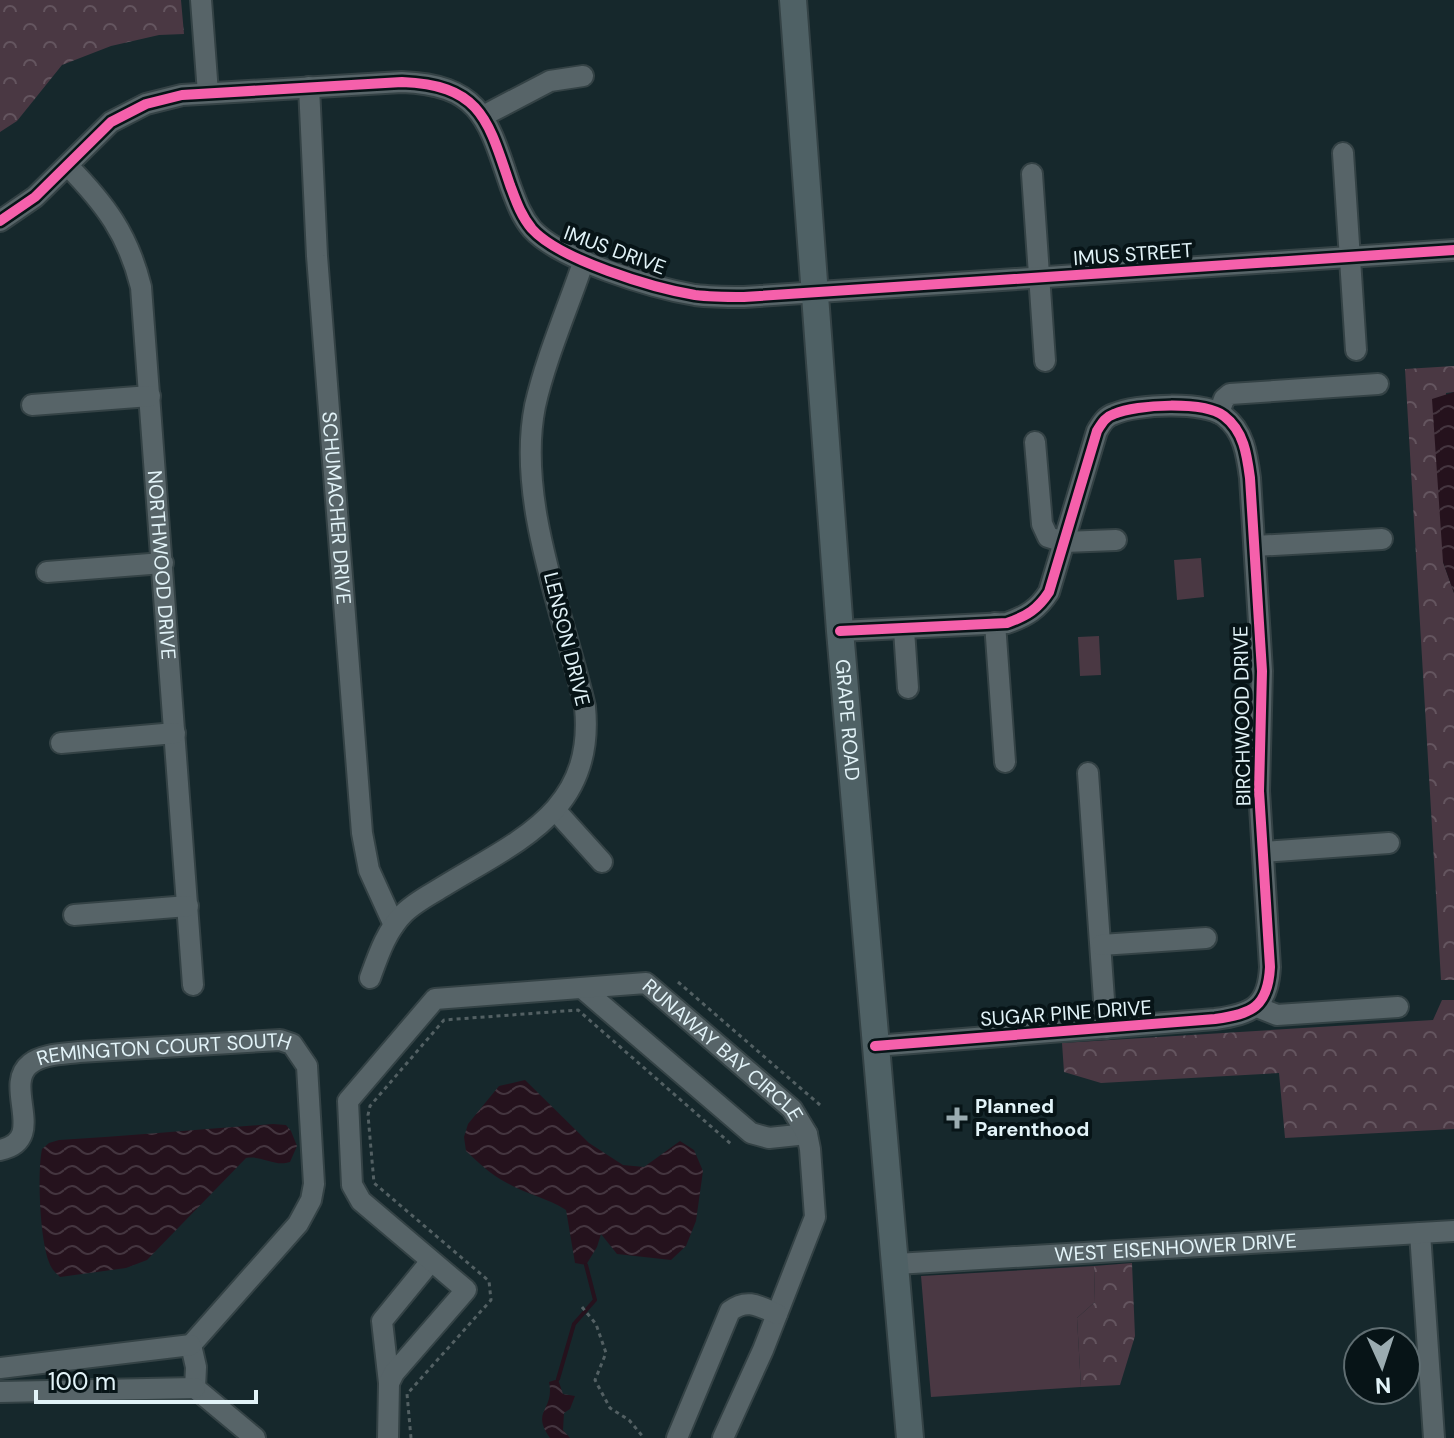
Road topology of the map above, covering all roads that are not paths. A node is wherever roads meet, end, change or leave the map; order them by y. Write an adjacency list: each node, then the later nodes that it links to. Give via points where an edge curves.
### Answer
1 (201, 0): 5 (street)
2 (793, 0): 15 (main road, GRAPE ROAD)
3 (583, 76): 6 (street, via 550,81)
4 (309, 87): 5 (street, IMUS DRIVE); 6 (street, IMUS DRIVE, via 424,83 466,98); 43 (street, SCHUMACHER DRIVE, via 321,316 362,833 369,870)
5 (208, 93): 8 (street, IMUS DRIVE, via 163,99 129,111)
6 (483, 116): 13 (street, IMUS DRIVE, via 522,216 553,247)
7 (1343, 153): 12 (street)
8 (68, 166): 10 (street, IMUS DRIVE); 19 (street, NORTHWOOD DRIVE, via 115,221 135,261)
9 (1032, 174): 14 (street)
10 (0, 221)
11 (1454, 250): 12 (street, IMUS STREET)
12 (1351, 258): 14 (street, IMUS STREET); 16 (street)
13 (584, 260): 15 (street, IMUS DRIVE, via 697,295); 37 (street, LENSON DRIVE, via 536,405 530,453 535,510 587,728 579,770)
14 (1040, 279): 15 (street, IMUS STREET); 17 (street)
15 (813, 292): 31 (main road, GRAPE ROAD)
16 (1356, 350)
17 (1045, 361)
18 (1378, 384): 21 (street, via 1230,394 1224,399)
19 (150, 396): 20 (street); 27 (street, NORTHWOOD DRIVE)
20 (32, 405)
21 (1226, 419): 25 (street, via 1211,408 1194,405 1112,414 1097,431); 26 (street, BIRCHWOOD DRIVE, via 1247,454)
22 (1035, 442): 25 (street, via 1042,524 1048,537)
23 (1382, 539): 26 (street)
24 (1116, 540): 25 (street)
25 (1064, 542): 29 (street, via 1040,606 1026,616)
26 (1255, 546): 39 (street, BIRCHWOOD DRIVE)
27 (163, 563): 28 (street); 33 (street, NORTHWOOD DRIVE)
28 (47, 572)
29 (995, 623): 30 (street); 35 (street)
30 (904, 630): 31 (street); 32 (street)
31 (840, 631): 52 (main road, GRAPE ROAD)
32 (908, 688)
33 (175, 733): 34 (street); 41 (street, NORTHWOOD DRIVE)
34 (61, 743)
35 (1005, 762)
36 (1088, 773): 45 (street)
37 (556, 811): 40 (street); 43 (street, LENSON DRIVE, via 526,836 405,912)
38 (1389, 843): 39 (street)
39 (1263, 852): 49 (street, BIRCHWOOD DRIVE, via 1270,984)
40 (602, 862)
41 (188, 906): 42 (street); 47 (street, NORTHWOOD DRIVE)
42 (74, 915)
43 (394, 925): 46 (street, LENSON DRIVE)
44 (1206, 938): 45 (street)
45 (1101, 945): 51 (street)
46 (370, 978)
47 (193, 985)
48 (582, 988): 53 (street, RUNAWAY BAY CIRCLE, via 751,1133 769,1138); 53 (street, RUNAWAY BAY CIRCLE, via 646,983 792,1109); 57 (street, RUNAWAY BAY CIRCLE, via 435,999 348,1101 352,1185 361,1201)
49 (1257, 1007): 50 (street, via 1277,1015); 51 (street, SUGAR PINE DRIVE, via 1225,1018)
50 (1398, 1007)
51 (1106, 1028): 52 (street, SUGAR PINE DRIVE)
52 (875, 1046): 58 (main road, GRAPE ROAD)
53 (807, 1134): 59 (street, RUNAWAY BAY CIRCLE, via 815,1217)
54 (0, 1150): 60 (street, REMINGTON COURT SOUTH, via 16,1143 24,1130 21,1085 31,1063 79,1052 280,1040 292,1044 307,1066 311,1200 298,1224)
55 (1454, 1231): 56 (street, WEST EISENHOWER DRIVE)
56 (1420, 1233): 58 (street, WEST EISENHOWER DRIVE); 70 (street)
57 (431, 1261): 62 (street, via 382,1321); 62 (street, RUNAWAY BAY CIRCLE, via 466,1290)
58 (896, 1264): 69 (main road, GRAPE ROAD)
59 (777, 1314): 67 (street, via 743,1303 730,1311); 68 (street, RUNAWAY BAY CIRCLE)
60 (191, 1345): 61 (street); 63 (street)
61 (0, 1368)
62 (389, 1383): 66 (street)
63 (195, 1388): 64 (street); 65 (street)
64 (0, 1392)
65 (255, 1438)
66 (388, 1438)
67 (677, 1438)
68 (723, 1438)
69 (910, 1438)
70 (1434, 1438)

